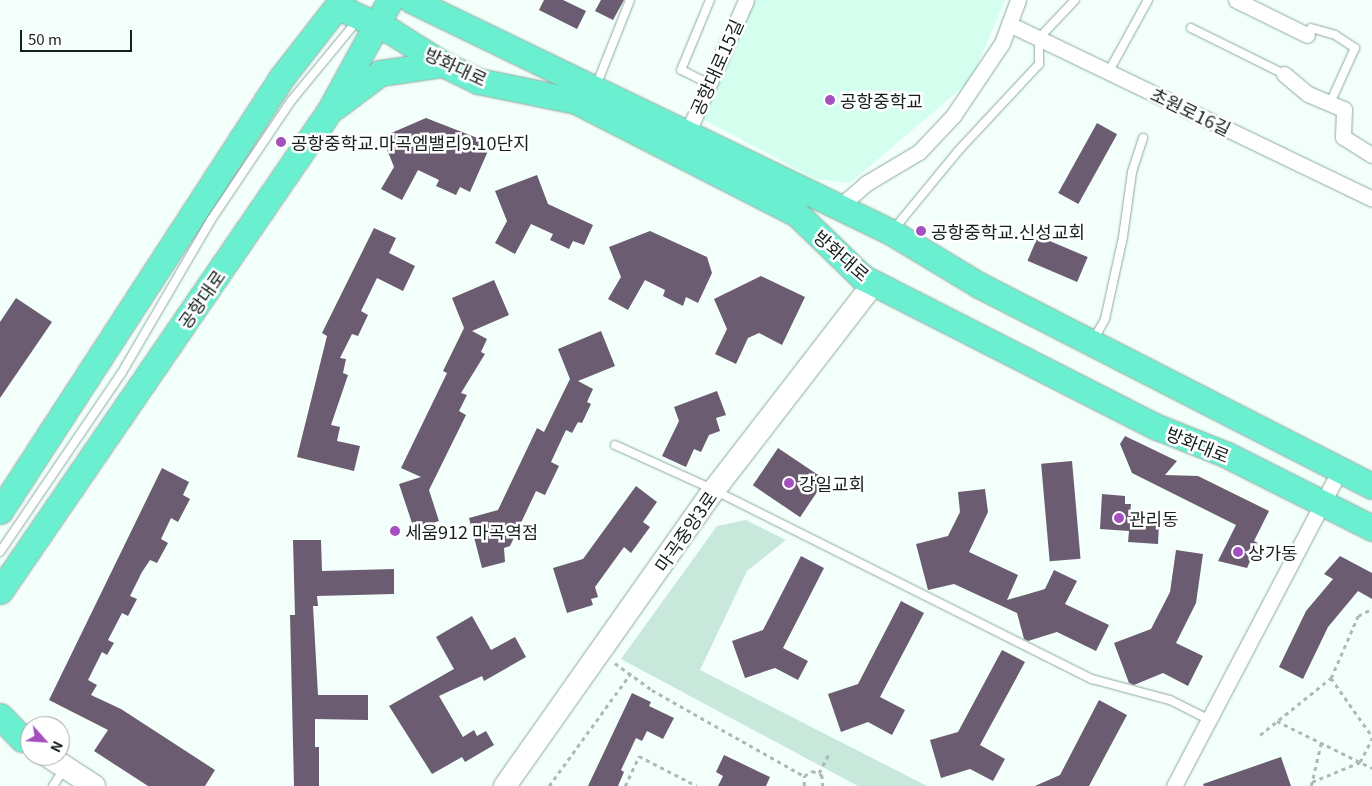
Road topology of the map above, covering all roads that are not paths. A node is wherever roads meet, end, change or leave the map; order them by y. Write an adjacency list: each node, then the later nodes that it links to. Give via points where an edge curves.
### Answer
1 (385, 0): 11 (lane)
2 (411, 0): 15 (main road, 방화대로)
3 (454, 0): 15 (main road)
4 (630, 0): 21 (lane)
5 (710, 0): 20 (lane, via 681,70)
6 (746, 0): 20 (street, 공항대로15길)
7 (1018, 0): 12 (street)
8 (1075, 0): 16 (lane)
9 (1148, 0): 18 (lane)
10 (1236, 0): 14 (street)
11 (362, 8): 17 (main road, 방화대로); 23 (main road, 공항대로); 37 (main road, via 282,77); 39 (lane, via 291,101 211,220 121,374)
12 (1009, 24): 16 (street, 초원로16길); 28 (street, via 976,86 953,116 919,152 865,184)
13 (1191, 28): 19 (lane)
14 (1309, 32): 22 (lane, via 1335,35 1355,48)
15 (485, 35): 21 (main road, 방화대로)
16 (1039, 38): 18 (street, 초원로16길); 29 (lane, via 1039,64 958,151)
17 (443, 64): 23 (main road, via 380,73); 30 (main road, 방화대로, via 478,81 576,101 797,214 850,268)
18 (1109, 71): 27 (street, 초원로16길)
19 (1284, 74): 22 (street, via 1308,94)
20 (709, 84): 24 (street, 공항대로15길)
21 (594, 90): 24 (main road, 방화대로)
22 (1330, 103): 26 (street, via 1344,109 1343,137)
23 (330, 110): 40 (main road, 공항대로)
24 (686, 134): 28 (main road, 방화대로)
25 (1143, 138): 31 (lane, via 1132,172 1123,237 1105,319)
26 (1372, 155)
27 (1372, 199)
28 (839, 207): 29 (main road, 방화대로)
29 (891, 232): 31 (main road, 방화대로, via 979,286)
30 (874, 283): 35 (street, 마곡중앙3로); 36 (main road, 방화대로, via 1157,428 1225,454)
31 (1093, 342): 33 (main road, 방화대로)
32 (615, 445): 35 (lane)
33 (1340, 470): 34 (main road, 방화대로); 36 (street)
34 (1372, 486)
35 (714, 490): 42 (lane, via 1092,679 1170,700); 49 (street, 마곡중앙3로)
36 (1322, 502): 38 (main road, 방화대로); 42 (street)
37 (0, 510)
38 (1372, 528)
39 (0, 552)
40 (0, 591)
41 (0, 716): 44 (main road)
42 (1208, 719): 50 (street)
43 (0, 726): 44 (street)
44 (17, 740)
45 (55, 766): 47 (lane)
46 (64, 766): 48 (street)
47 (52, 786)
48 (94, 786)
49 (505, 786)
50 (1174, 786)

